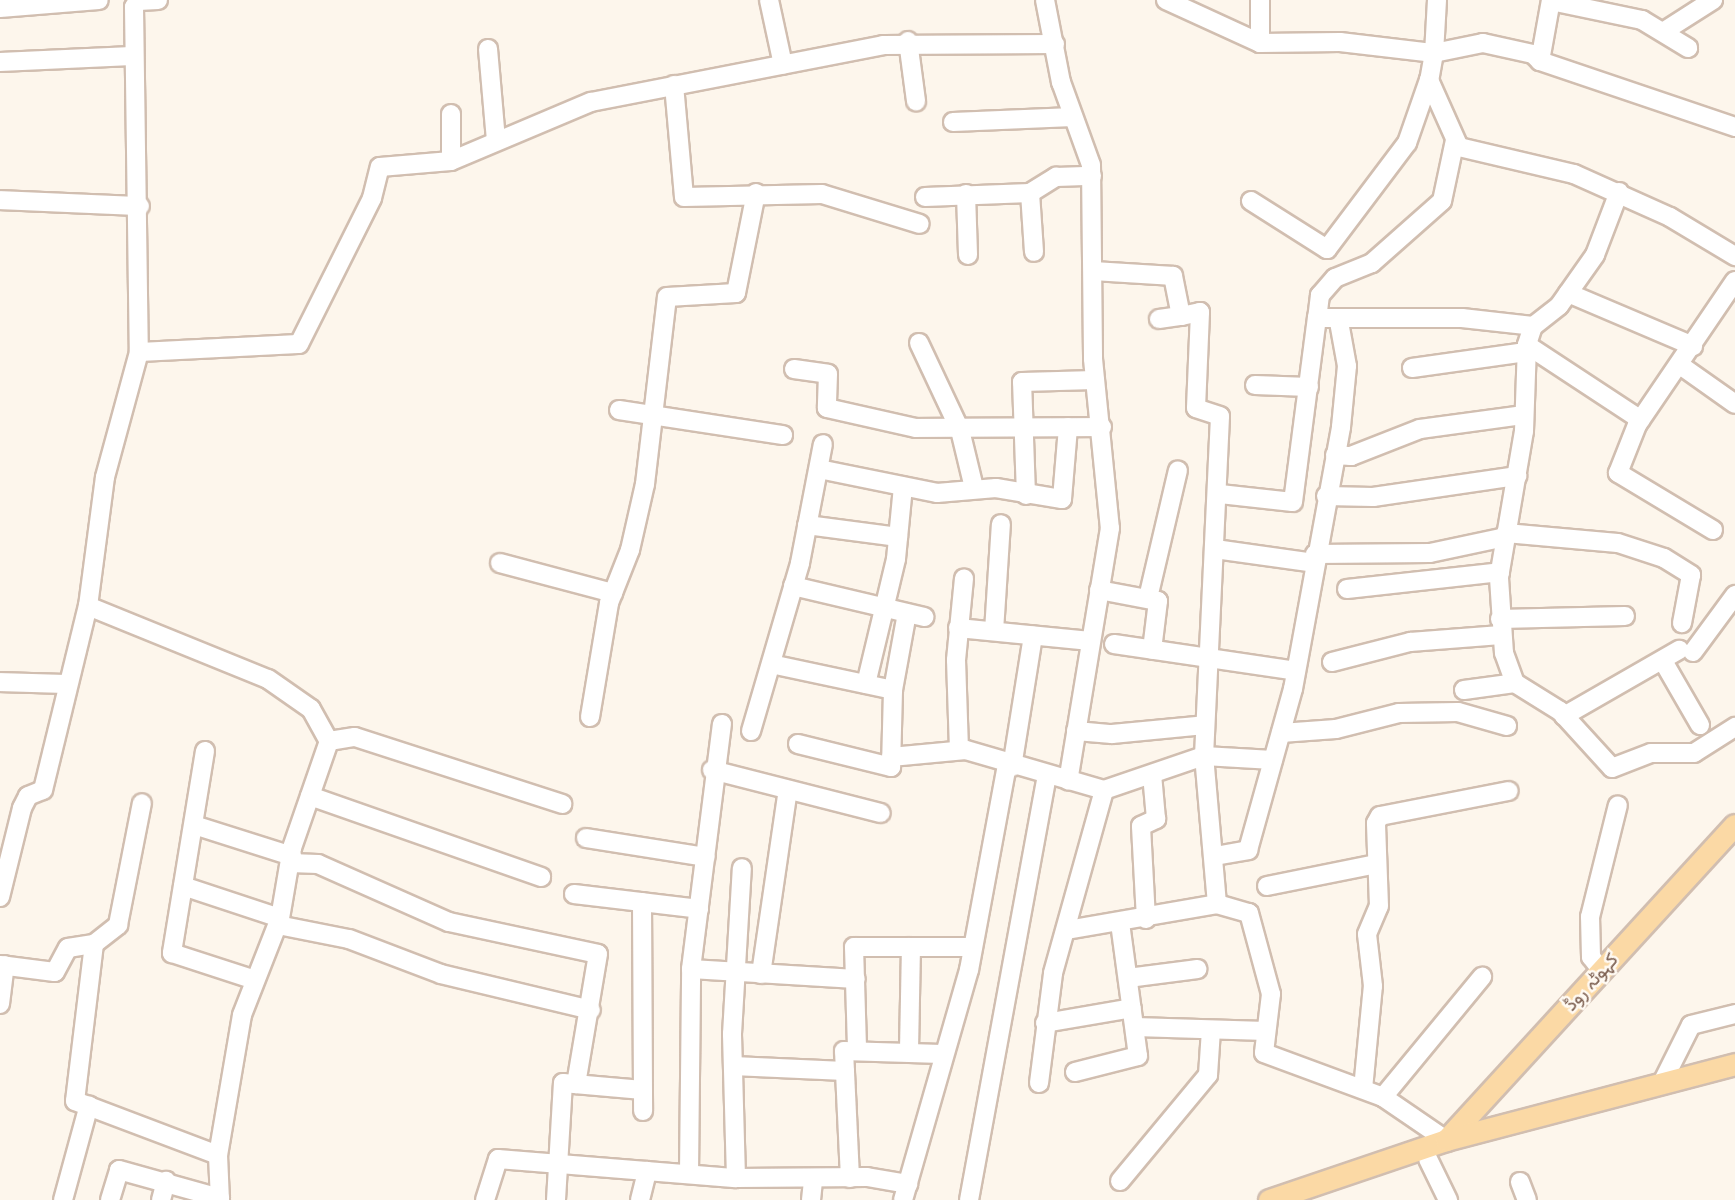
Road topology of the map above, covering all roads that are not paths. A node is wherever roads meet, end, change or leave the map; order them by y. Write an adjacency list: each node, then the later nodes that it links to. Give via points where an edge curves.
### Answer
1 (99, 0): 11 (street)
2 (137, 0): 3 (street); 19 (street)
3 (158, 0)
4 (769, 0): 22 (street)
5 (1045, 0): 15 (street)
6 (1166, 0): 14 (street)
7 (1260, 0): 14 (street)
8 (1437, 0): 18 (street)
9 (1713, 0): 12 (street)
10 (1551, 1): 12 (street, via 1614,10); 20 (street)
11 (0, 8)
12 (1666, 30): 16 (street)
13 (908, 41): 15 (street); 22 (street); 25 (street)
14 (1260, 43): 18 (street, via 1340,42)
15 (1055, 44): 27 (street)
16 (1688, 48)
17 (488, 49): 31 (street)
18 (1434, 53): 20 (street, via 1483,43 1533,54); 23 (street)
19 (132, 56): 21 (street); 41 (street)
20 (1540, 61): 29 (street)
21 (0, 62)
22 (783, 65): 24 (street)
23 (1429, 80): 30 (street); 40 (street, via 1407,143 1327,249)
24 (674, 85): 31 (street, via 591,102); 35 (street, via 684,197)
25 (916, 101)
26 (451, 114): 32 (street)
27 (1073, 117): 28 (street); 33 (street)
28 (953, 122)
29 (1735, 127)
30 (1455, 140): 34 (street, via 1490,158 1574,174); 50 (street, via 1442,201 1372,263 1335,278 1320,295)
31 (496, 141): 32 (street)
32 (451, 160): 57 (street, via 380,167 372,198 299,344)
33 (1091, 176): 36 (street, via 1056,177); 46 (street)
34 (1619, 192): 45 (street); 48 (street, via 1595,255)
35 (756, 193): 42 (street, via 822,194); 67 (street, via 736,293 667,298)
36 (1030, 193): 37 (street); 43 (street)
37 (966, 194): 38 (street); 44 (street)
38 (925, 197)
39 (0, 201): 41 (street)
40 (1251, 201)
41 (140, 206): 57 (street)
42 (920, 224)
43 (1034, 252)
44 (968, 256)
45 (1735, 256)
46 (1094, 271): 49 (street, via 1168,273); 61 (street)
47 (1735, 281): 55 (street)
48 (1568, 292): 53 (street); 55 (street)
49 (1181, 316): 51 (street); 81 (street, via 1200,312 1196,408 1220,416)
50 (1317, 318): 52 (street); 63 (street)
51 (1159, 319)
52 (1339, 323): 53 (street, via 1462,318); 75 (street, via 1347,366)
53 (1533, 326): 56 (street)
54 (919, 343): 72 (street)
55 (1693, 346): 58 (street)
56 (1526, 349): 59 (street); 66 (street); 68 (street)
57 (139, 352): 100 (street, via 105,477)
58 (1680, 365): 64 (street); 68 (street)
59 (1412, 368)
60 (794, 369): 72 (street, via 828,374 827,408 916,428)
61 (1095, 380): 70 (street); 71 (street, via 1022,383)
62 (1255, 385): 63 (street)
63 (1309, 387): 81 (street, via 1293,502)
64 (1735, 404)
65 (619, 410): 67 (street)
66 (1524, 415): 75 (street, via 1420,429 1351,456); 78 (street)
67 (653, 417): 73 (street); 97 (street, via 635,532)
68 (1641, 420): 86 (street, via 1618,473)
69 (1068, 427): 70 (street); 71 (street); 82 (street, via 1065,498)
70 (1102, 427): 96 (street, via 1110,528)
71 (1027, 428): 72 (street); 82 (street)
72 (960, 430): 80 (street)
73 (783, 435)
74 (823, 444): 76 (street)
75 (1335, 456): 83 (street)
76 (819, 468): 79 (street); 85 (street)
77 (1178, 470): 99 (street)
78 (1517, 475): 83 (street, via 1373,497); 87 (street)
79 (903, 486): 80 (street, via 937,493); 88 (street)
80 (974, 488): 82 (street)
81 (1220, 494): 89 (street)
82 (1026, 495)
83 (1326, 496): 90 (street)
84 (1001, 524): 106 (street)
85 (807, 525): 88 (street); 94 (street)
86 (1713, 530)
87 (1505, 535): 90 (street, via 1430,553); 92 (street); 103 (street, via 1618,543 1664,558 1691,575)
88 (898, 537): 101 (street)
89 (1214, 549): 90 (street); 111 (street)
90 (1315, 559): 115 (street)
91 (500, 563): 97 (street)
92 (1500, 572): 95 (street); 104 (street)
93 (964, 578): 105 (street)
94 (793, 586): 101 (street); 114 (street)
95 (1347, 589)
96 (1099, 590): 99 (street); 108 (street)
97 (613, 593): 123 (street)
98 (1735, 595): 112 (street, via 1686,651)
99 (1148, 598): 110 (street, via 1160,605)
100 (88, 606): 118 (street); 132 (street, via 268,679 311,709)
101 (883, 607): 119 (street); 120 (street, via 915,615)
102 (1625, 616): 104 (street)
103 (1682, 622)
104 (1500, 627): 113 (street, via 1410,642); 117 (street)
105 (958, 628): 106 (street); 134 (street)
106 (994, 631): 107 (street)
107 (1032, 636): 108 (street); 139 (street)
108 (1090, 641): 130 (street)
109 (1114, 644): 110 (street)
110 (1152, 650): 111 (street)
111 (1208, 657): 115 (street); 125 (street)
112 (1663, 661): 122 (street, via 1610,684); 126 (street)
113 (1332, 662)
114 (771, 664): 119 (street); 129 (street)
115 (1296, 671): 131 (street)
116 (0, 682): 118 (street)
117 (1515, 683): 121 (street); 122 (street)
118 (65, 684): 164 (street, via 43,790 27,796 22,808)
119 (866, 684): 120 (street)
120 (893, 690): 137 (street)
121 (1464, 690)
122 (1564, 716): 128 (street, via 1612,768 1651,753 1694,753)
123 (590, 717)
124 (722, 724): 140 (street)
125 (1205, 725): 130 (street, via 1112,734); 136 (street)
126 (1700, 725)
127 (1507, 726): 131 (street, via 1458,712 1399,713 1336,729)
128 (1735, 727)
129 (751, 731)
130 (1076, 731): 143 (street)
131 (1280, 733): 138 (street)
132 (329, 741): 147 (street); 149 (street, via 355,737)
133 (798, 744): 137 (street, via 891,766)
134 (959, 750): 137 (street); 139 (street)
135 (205, 751): 152 (street)
136 (1204, 756): 138 (street); 141 (street); 155 (street)
137 (891, 757)
138 (1273, 760): 155 (street, via 1248,850)
139 (1010, 766): 142 (street); 174 (street)
140 (712, 770): 144 (street); 156 (street)
141 (1152, 774): 145 (street); 168 (street, via 1156,819 1141,826)
142 (1047, 775): 143 (street); 230 (street)
143 (1068, 781): 145 (street)
144 (788, 790): 151 (street); 180 (street)
145 (1104, 790): 171 (street)
146 (1508, 791): 158 (street, via 1380,816)
147 (310, 796): 157 (street); 160 (street)
148 (142, 803): 172 (street, via 122,919)
149 (562, 804)
150 (1618, 804): 178 (street, via 1590,917 1591,957)
151 (881, 813)
152 (194, 825): 157 (street); 161 (street)
153 (1735, 825): 178 (main road, کہوٹہ روڈ)
154 (586, 838): 156 (street)
155 (1215, 856): 166 (street)
156 (706, 857): 167 (street)
157 (291, 860): 169 (street); 187 (street, via 318,864 449,922 598,954)
158 (1376, 864): 162 (street); 204 (street, via 1379,906 1367,934 1373,986)
159 (742, 868): 179 (street)
160 (541, 877)
161 (183, 886): 169 (street); 184 (street, via 172,953)
162 (1266, 886)
163 (574, 894): 165 (street)
164 (0, 897)
165 (642, 902): 167 (street); 205 (street)
166 (1217, 904): 168 (street); 192 (street, via 1249,913 1271,994)
167 (699, 909): 176 (street)
168 (1146, 919): 170 (street)
169 (279, 921): 184 (street); 187 (street, via 349,939 441,974)
170 (1120, 923): 171 (street); 182 (street)
171 (1067, 930): 189 (street)
172 (94, 944): 175 (street, via 68,948 55,972); 207 (street, via 75,1101)
173 (911, 947): 174 (street); 183 (street, via 854,947); 194 (street)
174 (974, 947): 195 (street)
175 (3, 965): 185 (street)
176 (691, 969): 179 (street); 214 (street)
177 (1197, 969): 182 (street)
178 (1602, 971): 209 (main road, کہوٹہ روڈ)
179 (737, 973): 180 (street); 197 (street)
180 (761, 974): 183 (street)
181 (1482, 977): 206 (street)
182 (1128, 978): 186 (street)
183 (856, 979): 193 (street)
184 (255, 980): 210 (street, via 239,1028)
185 (0, 1004)
186 (1132, 1008): 189 (street); 190 (street)
187 (591, 1010): 203 (street)
188 (1735, 1014): 201 (street, via 1691,1025)
189 (1045, 1023): 202 (street)
190 (1135, 1027): 191 (street); 199 (street, via 1138,1056)
191 (1211, 1030): 192 (street); 219 (street, via 1208,1075)
192 (1266, 1031): 204 (street, via 1264,1054)
193 (857, 1048): 194 (street); 198 (street, via 844,1051)
194 (909, 1050): 195 (street)
195 (941, 1054): 221 (street)
196 (1735, 1064): 201 (main road)
197 (733, 1066): 198 (street); 215 (street)
198 (845, 1071): 216 (street)
199 (1075, 1072)
200 (1735, 1077): 209 (main road)
201 (1664, 1079): 209 (main road)
202 (1039, 1083)
203 (576, 1084): 205 (street); 212 (street, via 563,1083)
204 (1363, 1089): 206 (street)
205 (643, 1090): 208 (street)
206 (1383, 1097): 209 (street)
207 (89, 1105): 210 (street); 223 (street)
208 (643, 1111)
209 (1448, 1146): 211 (main road, کہوٹہ روڈ); 231 (main road, کہوٹہ روڈ)
210 (218, 1155): 222 (street)
211 (1428, 1159): 232 (main road, کہوٹہ روڈ); 233 (street)
212 (558, 1164): 213 (street); 226 (street, via 498,1159); 227 (street)
213 (647, 1171): 214 (street); 228 (street)
214 (690, 1174): 215 (street)
215 (736, 1178): 217 (street)
216 (850, 1178): 217 (street); 221 (street)
217 (813, 1180): 229 (street)
218 (166, 1181): 222 (street); 224 (street, via 119,1170); 225 (street)
219 (1119, 1181)
220 (1520, 1182): 234 (street)
221 (905, 1192)
222 (220, 1199)
223 (62, 1200)
224 (110, 1200)
225 (162, 1200)
226 (485, 1200)
227 (556, 1200)
228 (640, 1200)
229 (811, 1200)
230 (969, 1200)
231 (1269, 1200)
232 (1311, 1200)
233 (1448, 1200)
234 (1527, 1200)

